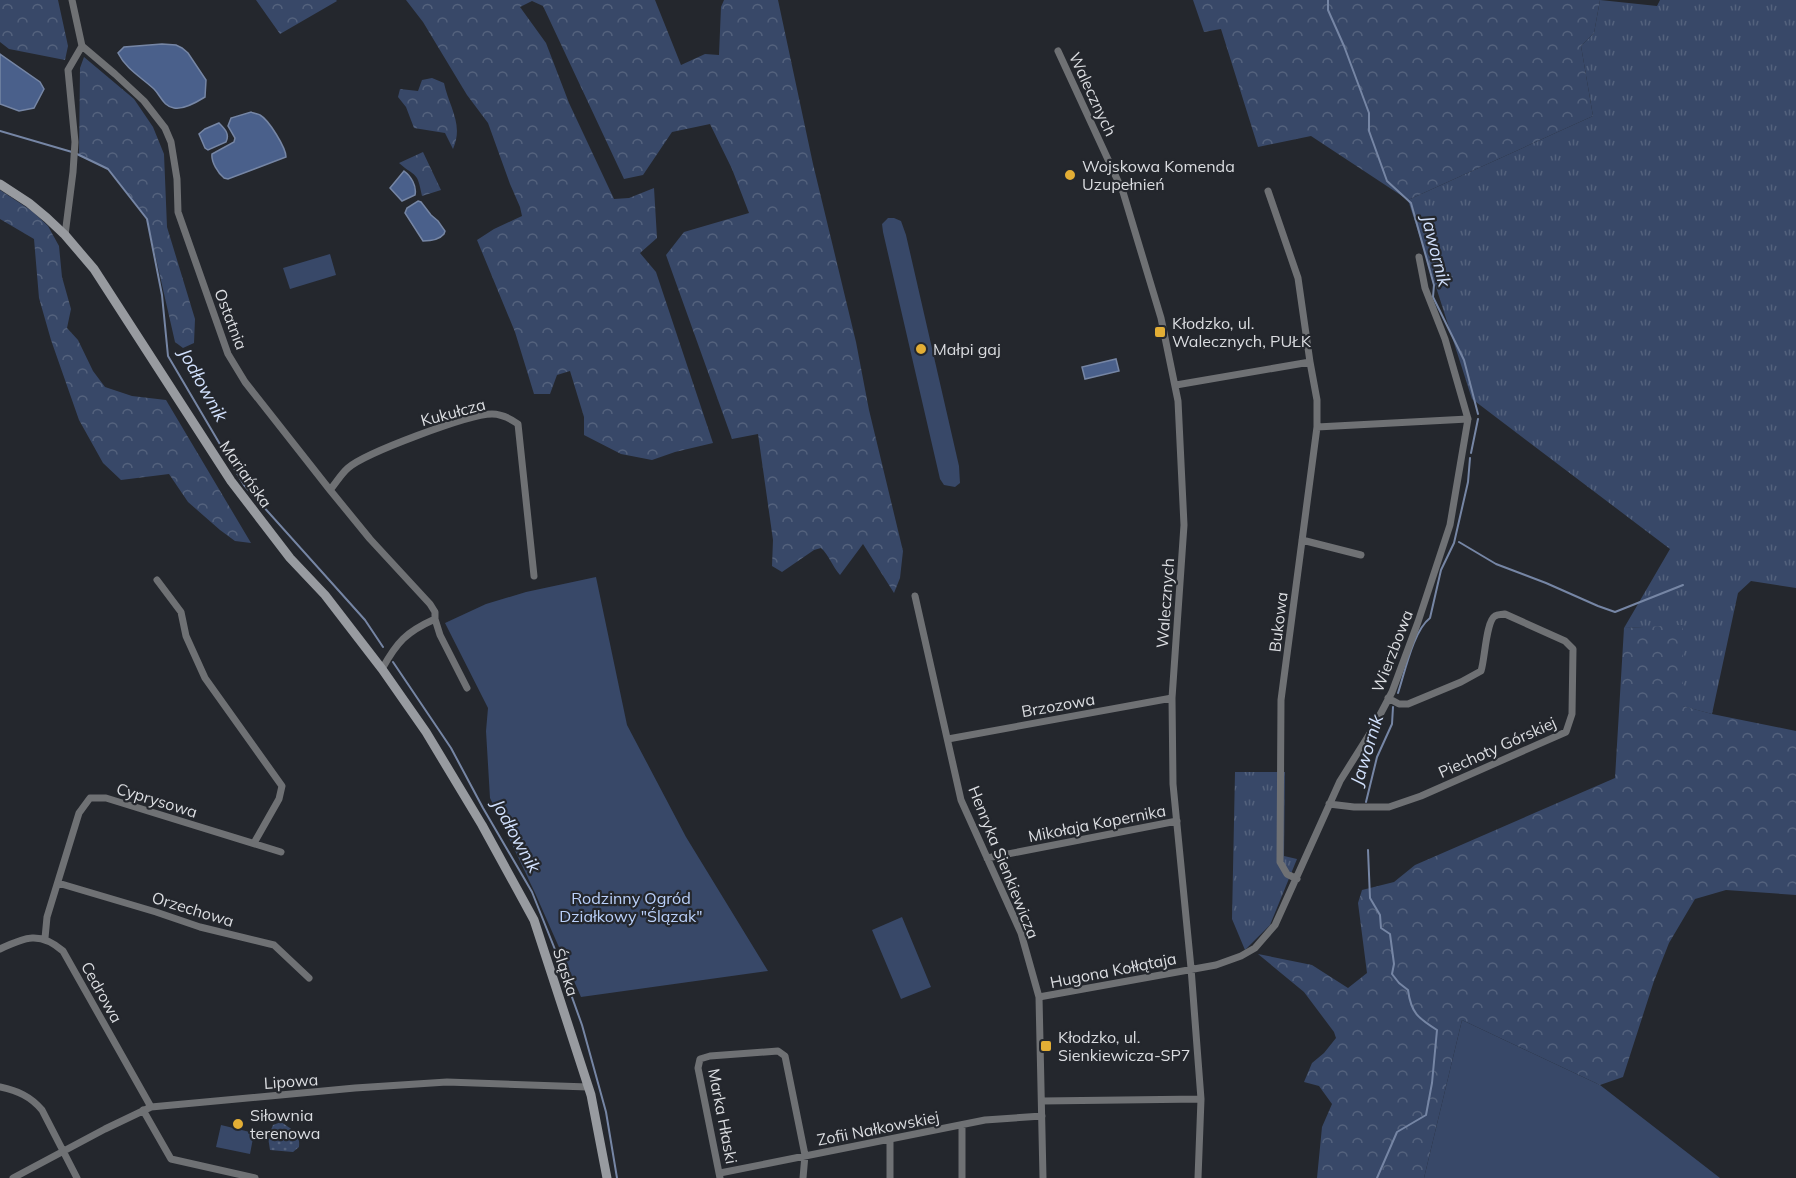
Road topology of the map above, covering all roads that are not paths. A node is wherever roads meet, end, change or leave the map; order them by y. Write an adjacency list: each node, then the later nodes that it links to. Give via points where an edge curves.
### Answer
1 (72, 0): 2 (street)
2 (82, 46): 6 (street, via 68,70 75,142); 12 (street, Ostatnia, via 144,101 165,129 171,141 177,179 178,212 228,354 245,382)
3 (1058, 51): 9 (street, Walecznych, via 1123,192)
4 (0, 184): 6 (street, Mariańska)
5 (1268, 191): 8 (street, Bukowa, via 1298,278)
6 (65, 235): 19 (street, Mariańska, via 94,268 231,482)
7 (1419, 257): 10 (street, via 1425,288 1445,339)
8 (1310, 362): 9 (street); 11 (street, Bukowa)
9 (1176, 385): 21 (street, Walecznych, via 1184,525)
10 (1468, 419): 11 (street); 22 (street, Wierzbowa, via 1450,525)
11 (1317, 427): 13 (street, Bukowa)
12 (330, 490): 15 (street, Kukułcza, via 349,467 404,441 493,414 512,419 518,424); 18 (street, Ostatnia, via 430,604)
13 (1302, 540): 14 (street); 29 (street, Bukowa, via 1281,700 1280,862 1287,874)
14 (1361, 555)
15 (534, 576)
16 (157, 580): 26 (street, via 181,612 186,636 205,678 282,786 279,799)
17 (915, 596): 23 (street, Henryka Sienkiewicza)
18 (435, 619): 19 (street, via 395,645); 20 (street, Ostatnia)
19 (382, 669): 37 (street, Śląska, via 426,732 534,920)
20 (467, 688)
21 (1172, 698): 23 (street, Brzozowa); 25 (street, Walecznych)
22 (1388, 698): 24 (street, Wierzbowa); 24 (street, Piechoty Górskiej, via 1408,704 1481,671 1489,622 1495,616 1504,614 1565,641 1573,649 1572,714 1566,732 1389,807)
23 (948, 739): 28 (street, Henryka Sienkiewicza, via 961,800)
24 (1329, 804): 29 (street, Wierzbowa)
25 (1177, 821): 28 (street, Mikołaja Kopernika); 33 (street, Walecznych)
26 (254, 843): 27 (street, Cyprysowa); 30 (street, Cyprysowa, via 106,798 90,798 79,813)
27 (281, 852)
28 (987, 858): 35 (street, Henryka Sienkiewicza, via 1021,933)
29 (1297, 879): 33 (street, Wierzbowa, via 1275,926 1255,948 1216,965)
30 (58, 883): 31 (street, Cyprysowa); 34 (street, Orzechowa, via 200,927 274,945)
31 (45, 938): 32 (street, via 19,940); 40 (street, Cedrowa, via 63,951)
32 (0, 949)
33 (1191, 968): 35 (street, Hugona Kołłątaja); 38 (street, Walecznych)
34 (309, 978)
35 (1039, 997): 39 (street, Henryka Sienkiewicza)
36 (0, 1087): 44 (street, via 17,1090 34,1100)
37 (588, 1087): 40 (street, Lipowa, via 447,1082); 50 (street, Śląska)
38 (1201, 1098): 39 (street); 55 (street, Walecznych)
39 (1042, 1101): 41 (street, Henryka Sienkiewicza)
40 (147, 1108): 44 (street, Lipowa); 49 (street, Cedrowa, via 171,1159)
41 (1042, 1116): 42 (street, Zofii Nałkowskiej, via 985,1120); 54 (street, Henryka Sienkiewicza)
42 (962, 1126): 43 (street, Zofii Nałkowskiej); 53 (street)
43 (890, 1139): 45 (street, Zofii Nałkowskiej); 52 (street)
44 (64, 1151): 47 (street, Lipowa); 48 (street)
45 (804, 1155): 46 (street, Zofii Nałkowskiej); 46 (street, Marka Hłaski, via 785,1056 778,1051 710,1056 700,1059 698,1068); 51 (street)
46 (720, 1175)
47 (13, 1178)
48 (77, 1178)
49 (255, 1178)
50 (607, 1178)
51 (803, 1178)
52 (890, 1178)
53 (962, 1178)
54 (1043, 1178)
55 (1198, 1178)

